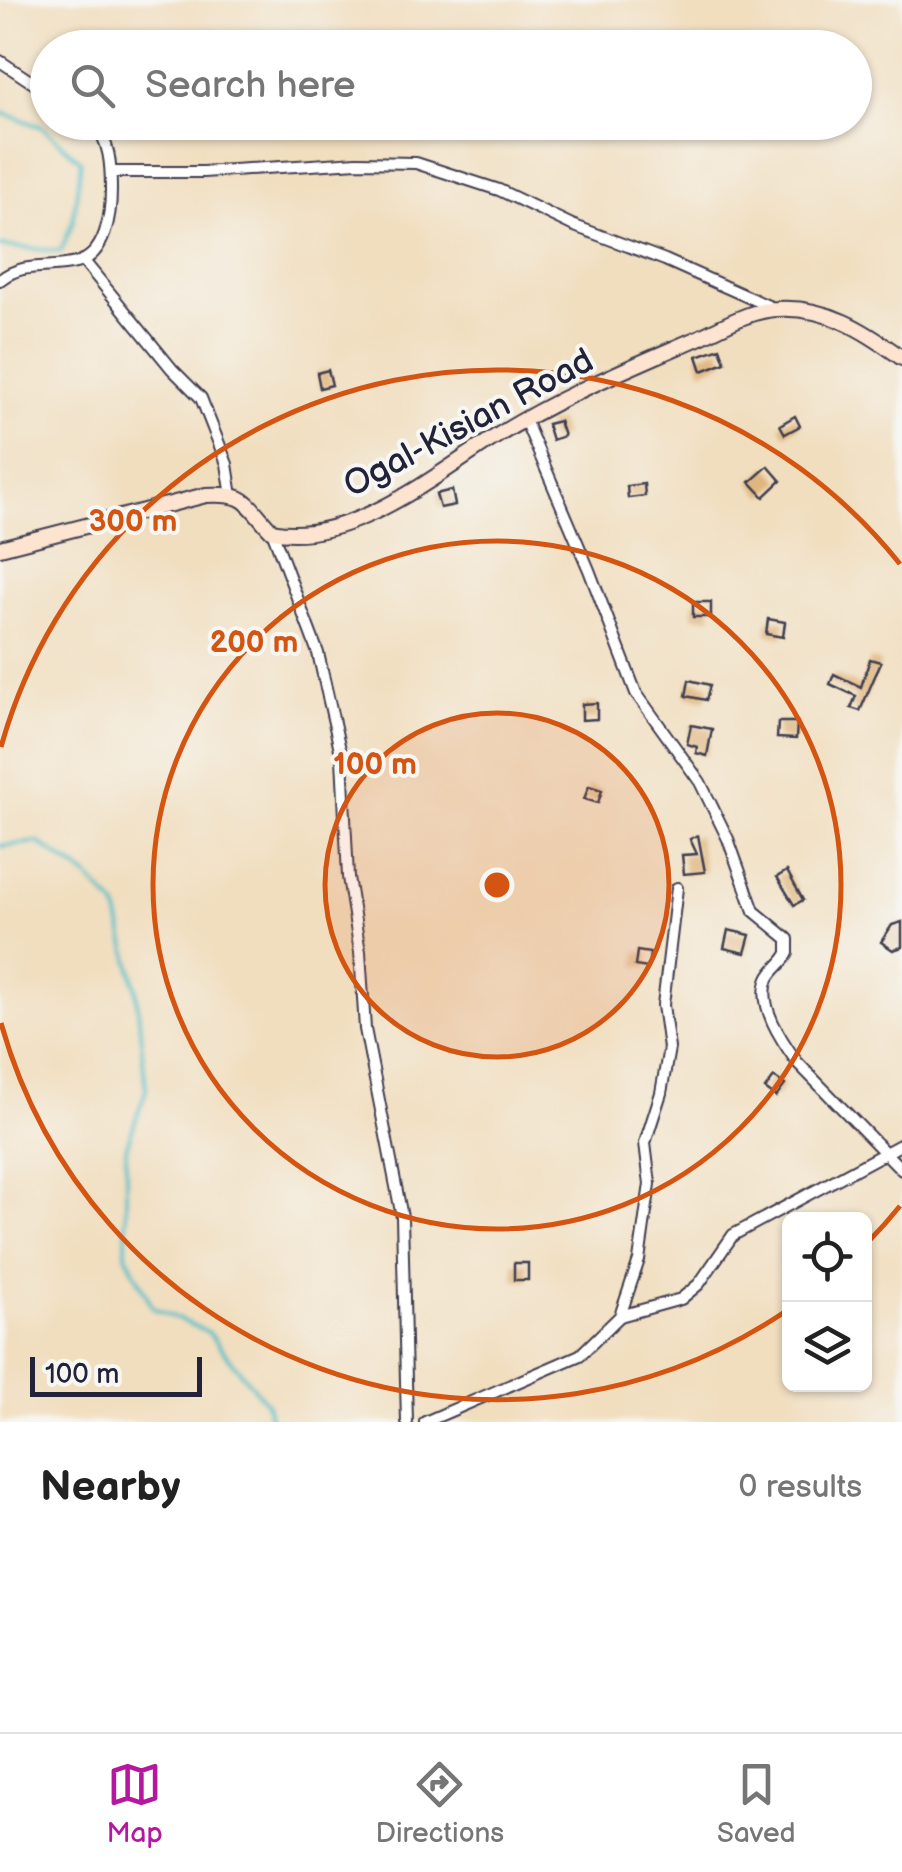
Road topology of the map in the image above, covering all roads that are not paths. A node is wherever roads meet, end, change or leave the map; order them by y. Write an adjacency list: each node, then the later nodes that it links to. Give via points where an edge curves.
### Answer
1 (0, 61): 2 (street)
2 (30, 81)
3 (104, 140): 4 (street)
4 (111, 172): 5 (street, via 111,218); 7 (street, via 416,164 499,190)
5 (83, 260): 6 (street, via 31,265); 10 (street, via 201,398 228,464)
6 (0, 280)
7 (775, 308): 8 (main road, Ogal-Kisian Road, via 842,319); 9 (main road, Ogal-Kisian Road)
8 (902, 358)
9 (525, 420): 11 (main road, Ogal-Kisian Road, via 382,510 312,531); 15 (street, via 636,692 700,782 754,911 788,940 784,962 765,990 785,1045)
10 (232, 496): 11 (main road, via 250,503); 12 (main road, via 206,495)
11 (272, 531): 18 (street, via 318,653 342,758 365,1030 402,1217)
12 (0, 548)
13 (677, 888): 17 (street, via 662,1005 669,1048 645,1144 650,1184 639,1260)
14 (902, 1144): 15 (street)
15 (885, 1152): 16 (street); 17 (street, via 733,1235 681,1300)
16 (902, 1170)
17 (620, 1316): 19 (street, via 580,1354)
18 (407, 1422)
19 (425, 1422)

